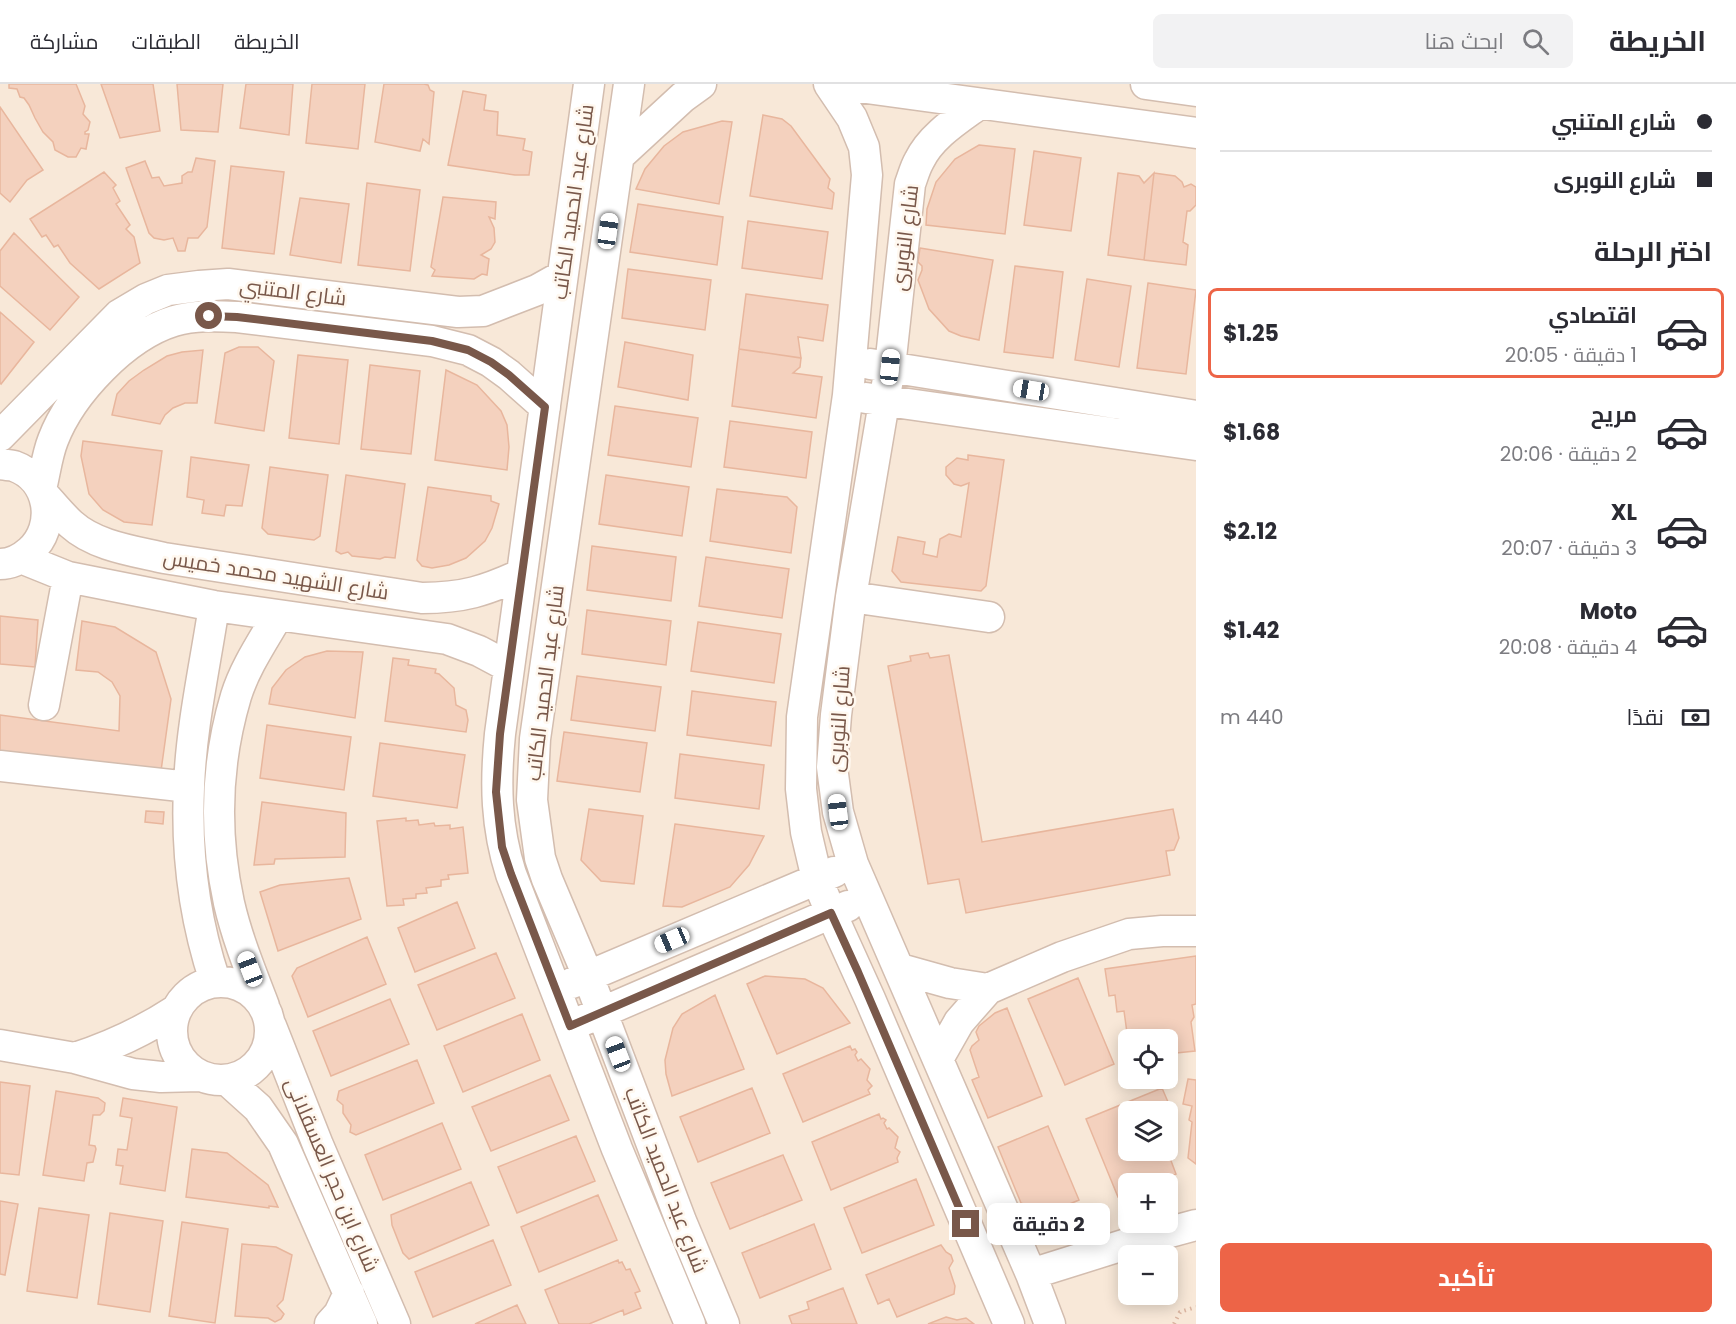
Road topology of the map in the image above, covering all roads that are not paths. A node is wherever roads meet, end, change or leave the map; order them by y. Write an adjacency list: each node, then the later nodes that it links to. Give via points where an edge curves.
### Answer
1 (589, 84): 11 (street, شارع عبد الحميد الكاتب)
2 (629, 84): 10 (street, شارع عبد الحميد الكاتب)
3 (701, 84): 10 (street)
4 (829, 84): 12 (street, شارع النوبرى, via 852,118 864,147 867,175)
5 (837, 84): 8 (street)
6 (1146, 84): 7 (street)
7 (1196, 91)
8 (979, 104): 9 (street); 13 (street, شارع النوبرى, via 933,141 910,184)
9 (1196, 133)
10 (619, 156): 39 (street, شارع عبد الحميد الكاتب, via 532,768 540,858)
11 (562, 276): 16 (street, شارع عبد الحميد الكاتب); 18 (street, شارع المتنبي, via 510,301 483,311 466,312 228,284 168,290 119,315)
12 (852, 360): 13 (street); 14 (street, شارع النوبرى)
13 (890, 367): 15 (street, شارع النوبرى); 17 (street)
14 (848, 395): 15 (street); 34 (street, شارع النوبرى, via 802,717 801,789)
15 (884, 400): 19 (street); 25 (street, شارع النوبرى)
16 (545, 407): 21 (street, شارع المتنبي, via 491,362 468,350 432,341 237,317 176,320 130,343 86,387 52,441); 23 (street, شارع عبد الحميد الكاتب)
17 (1196, 416)
18 (0, 436)
19 (1196, 445)
20 (0, 464): 21 (street, شارع الشهيد محمد خميس, via 15,466 30,475)
21 (43, 492): 22 (street, شارع المتنبي, via 48,520 39,543); 23 (street, شارع الشهيد محمد خميس, via 72,525 97,540 165,558 422,598 472,594)
22 (11, 561): 24 (street, شارع الشهيد محمد خميس)
23 (522, 574): 29 (street, شارع عبد الحميد الكاتب)
24 (68, 577): 26 (street, شارع الشهيد محمد خميس); 30 (street)
25 (851, 597): 28 (street); 33 (street, شارع النوبرى, via 832,767 838,812)
26 (214, 606): 27 (street, شارع الشهيد محمد خميس); 32 (street)
27 (278, 615): 29 (street, شارع الشهيد محمد خميس, via 447,639); 45 (street, شارع ابن حجر العسقلانى, via 236,694 219,788 219,841 229,903)
28 (989, 617)
29 (509, 668): 41 (street, شارع عبد الحميد الكاتب, via 496,792 502,847)
30 (45, 705)
31 (0, 766): 32 (street)
32 (189, 787): 40 (street, via 190,873 204,948)
33 (854, 864): 34 (street); 35 (street, شارع النوبرى)
34 (817, 879): 36 (street, شارع النوبرى); 39 (street)
35 (867, 898): 36 (street); 38 (street, شارع النوبرى)
36 (831, 913): 44 (street); 59 (street, شارع النوبرى)
37 (1196, 932): 42 (street, via 1162,931 1120,937)
38 (900, 969): 42 (street); 49 (street, شارع النوبرى)
39 (588, 976): 41 (street); 44 (street, شارع عبد الحميد الكاتب)
40 (215, 981): 43 (street, via 185,996); 45 (street, via 234,982 252,991)
41 (555, 989): 46 (street, شارع عبد الحميد الكاتب)
42 (988, 989): 49 (street, via 959,1022)
43 (176, 1010): 48 (street, via 129,1037); 50 (street, via 171,1029 174,1048 184,1065)
44 (602, 1012): 46 (street); 58 (street, شارع عبد الحميد الكاتب)
45 (268, 1016): 50 (street, via 269,1045 260,1062 245,1074); 56 (street, شارع ابن حجر العسقلانى)
46 (570, 1026): 57 (street, شارع عبد الحميد الكاتب)
47 (0, 1045): 48 (street)
48 (75, 1058): 50 (street, via 133,1074)
49 (938, 1059): 52 (street, شارع النوبرى)
50 (214, 1078): 53 (street, شارع ابن حجر العسقلانى, via 258,1108 283,1144)
51 (1196, 1225): 52 (street)
52 (1031, 1274): 60 (street, شارع النوبرى)
53 (350, 1293): 54 (street); 55 (street, شارع ابن حجر العسقلانى)
54 (330, 1324)
55 (363, 1324)
56 (395, 1324)
57 (690, 1324)
58 (724, 1324)
59 (1009, 1324)
60 (1050, 1324)

